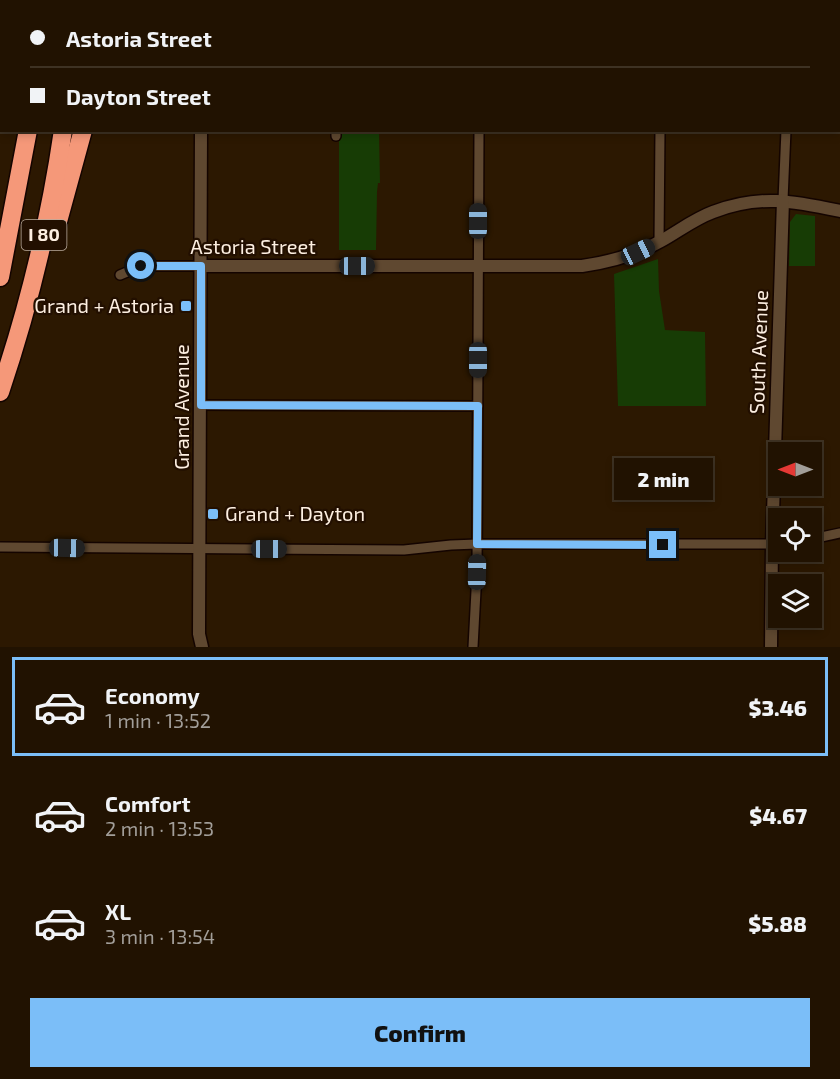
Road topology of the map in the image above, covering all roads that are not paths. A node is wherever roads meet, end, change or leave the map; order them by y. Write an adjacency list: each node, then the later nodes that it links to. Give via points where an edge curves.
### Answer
1 (28, 132): 14 (highway, I 80)
2 (63, 132): 15 (highway, I 80, via 37,268)
3 (82, 132): 15 (highway, via 40,281)
4 (201, 132): 11 (street, Grand Avenue)
5 (479, 132): 12 (street)
6 (660, 132): 10 (street)
7 (786, 132): 8 (street, South Avenue)
8 (783, 200): 9 (street, Astoria Street); 10 (street, Astoria Street, via 745,202 712,212); 19 (street, South Avenue)
9 (840, 211)
10 (659, 242): 12 (street, Astoria Street, via 618,259 582,266)
11 (201, 266): 12 (street, Astoria Street); 13 (street, Astoria Street, via 141,266); 17 (street, Grand Avenue)
12 (478, 267): 18 (street)
13 (120, 275)
14 (0, 278)
15 (18, 337): 16 (highway, I 80)
16 (0, 392)
17 (201, 405): 18 (street); 25 (street, Grand Avenue)
18 (478, 406): 22 (street)
19 (776, 508)
20 (840, 533): 21 (street)
21 (822, 537)
22 (477, 544): 23 (street); 25 (street, via 404,550); 28 (street)
23 (768, 544)
24 (0, 547): 25 (street)
25 (201, 549): 27 (street, Grand Avenue)
26 (774, 562): 29 (street, South Avenue)
27 (202, 647)
28 (473, 647)
29 (771, 647)

